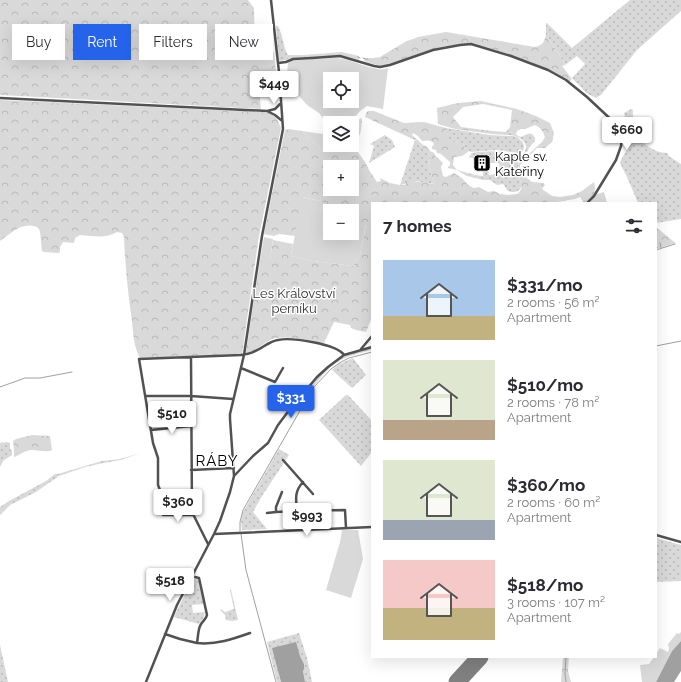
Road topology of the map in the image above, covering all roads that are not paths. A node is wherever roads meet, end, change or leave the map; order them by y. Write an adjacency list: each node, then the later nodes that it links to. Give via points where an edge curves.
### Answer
1 (271, 0): 2 (street)
2 (278, 63): 4 (street); 7 (street, via 293,59 340,56 380,67 433,50 470,44 548,70 566,80 587,97 618,126 622,133 616,160)
3 (0, 98): 5 (street)
4 (281, 103): 5 (street, via 275,109); 6 (street)
5 (267, 111): 6 (street, via 276,115)
6 (282, 122): 11 (street, via 283,129 262,236)
7 (588, 202)
8 (371, 337): 10 (street)
9 (371, 347): 10 (street)
10 (360, 350): 12 (street)
11 (244, 355): 12 (street, via 272,342 289,339 325,345); 13 (street); 14 (street)
12 (344, 355): 24 (street, via 317,377 282,418 268,443)
13 (191, 357): 16 (street, via 138,359); 17 (street)
14 (241, 368): 15 (street, via 275,382); 18 (street)
15 (283, 368)
16 (145, 396): 17 (street); 20 (street)
17 (191, 396): 18 (street); 19 (street)
18 (233, 399): 22 (street, via 230,419)
19 (191, 426): 20 (street); 23 (street)
20 (151, 430): 26 (street, via 158,458 160,490)
21 (284, 460): 25 (street)
22 (234, 468): 23 (street); 24 (street)
23 (191, 470): 26 (street)
24 (234, 476): 36 (street)
25 (303, 482): 28 (street); 29 (street, via 297,492)
26 (191, 491): 33 (street)
27 (282, 492): 30 (street)
28 (314, 494)
29 (297, 511): 30 (street); 35 (street, via 345,510)
30 (276, 512): 31 (street)
31 (267, 513)
32 (162, 515): 33 (street)
33 (193, 515): 39 (street)
34 (371, 527): 35 (street)
35 (346, 528): 36 (street)
36 (214, 534): 39 (street)
37 (657, 535): 38 (street)
38 (681, 542)
39 (208, 544): 40 (street)
40 (191, 576): 42 (street); 43 (street, via 199,578 207,615 200,626)
41 (250, 633): 43 (street, via 220,642)
42 (164, 634): 43 (street); 44 (street)
43 (197, 643)
44 (146, 682)

